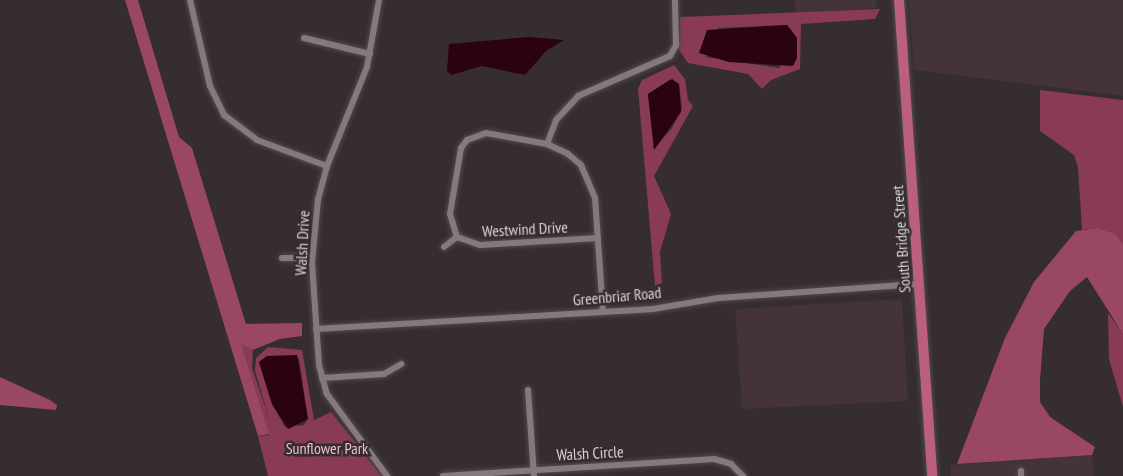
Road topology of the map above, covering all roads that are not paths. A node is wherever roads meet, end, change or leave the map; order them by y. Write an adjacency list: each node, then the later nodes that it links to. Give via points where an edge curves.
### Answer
1 (190, 0): 10 (street, via 210,86 224,115 257,140)
2 (379, 0): 6 (street, Walsh Drive)
3 (675, 0): 9 (street, via 676,45 670,56 578,96 556,120)
4 (899, 0): 16 (highway, South Bridge Street)
5 (304, 38): 6 (street)
6 (370, 54): 10 (street, Walsh Drive)
7 (467, 131): 8 (street)
8 (470, 138): 9 (street, via 486,133); 11 (street, via 462,148 450,214)
9 (547, 144): 12 (street, via 568,154 587,174 595,198)
10 (327, 166): 15 (street, Walsh Drive, via 316,209)
11 (457, 237): 12 (street, Westwind Drive, via 480,245); 13 (street)
12 (598, 238): 17 (street)
13 (444, 247)
14 (282, 258): 15 (street)
15 (312, 258): 18 (street, Walsh Drive)
16 (920, 284): 17 (street, Greenbriar Road, via 718,298); 26 (highway, South Bridge Street)
17 (603, 312): 18 (street, Greenbriar Road)
18 (316, 329): 20 (street, Walsh Drive)
19 (401, 364): 20 (street, via 384,374)
20 (322, 378): 23 (street, Walsh Drive, via 333,407)
21 (528, 390): 22 (street)
22 (533, 473): 24 (street, Walsh Circle); 25 (street, Walsh Circle, via 714,459 738,464)
23 (387, 476)
24 (443, 476)
25 (743, 476)
26 (932, 476)

